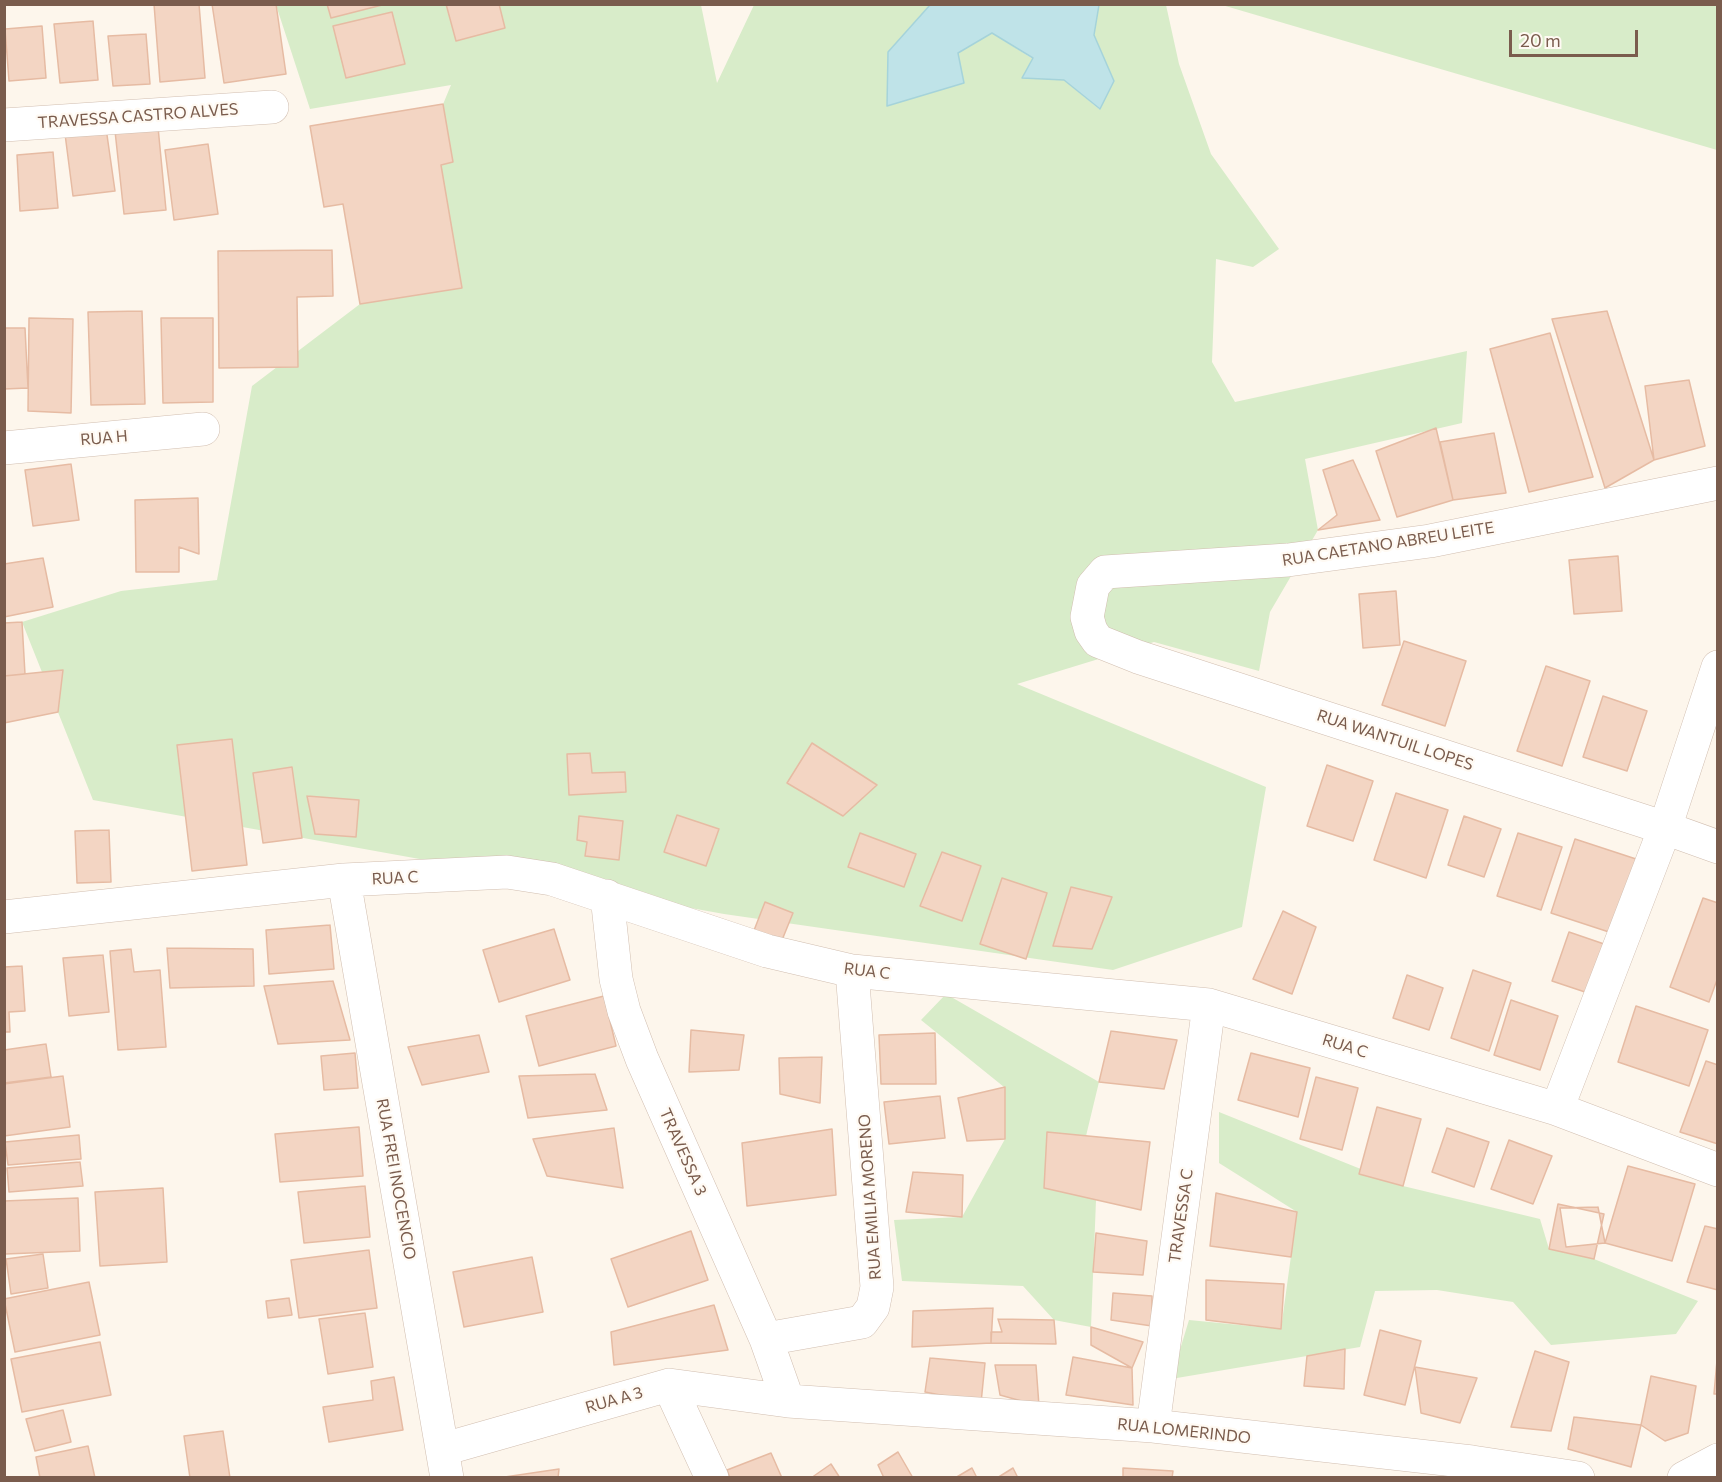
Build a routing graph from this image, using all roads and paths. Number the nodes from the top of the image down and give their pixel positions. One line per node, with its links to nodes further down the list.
1 (272, 107): 2 (street, TRAVESSA CASTRO ALVES)
2 (4, 125)
3 (203, 429): 4 (street, RUA H)
4 (4, 448)
5 (1718, 483): 6 (street, RUA CAETANO ABREU LEITE)
6 (1087, 617): 8 (street, RUA WANTUIL LOPES)
7 (1718, 667): 8 (street)
8 (1665, 828): 9 (street, RUA WANTUIL LOPES); 15 (street)
9 (1718, 847)
10 (344, 880): 11 (street, RUA C); 12 (street, RUA C); 22 (street, RUA FREI INOCENCIO)
11 (607, 896): 13 (street, RUA C); 17 (street, TRAVESSA 3)
12 (4, 917)
13 (852, 971): 14 (street, RUA C); 17 (street, RUA EMILIA MORENO)
14 (1209, 1005): 15 (street, RUA C); 20 (street, TRAVESSA C)
15 (1557, 1109): 16 (street, RUA C)
16 (1718, 1170)
17 (766, 1339): 19 (street, TRAVESSA 3)
18 (669, 1385): 19 (street, RUA A 3); 22 (street, RUA A 3); 23 (street)
19 (788, 1401): 20 (street, RUA LOMERINDO)
20 (1153, 1426): 24 (street, RUA LOMERINDO)
21 (1718, 1460): 25 (street)
22 (446, 1463)
23 (712, 1478)
24 (1578, 1478)
25 (1684, 1478)

